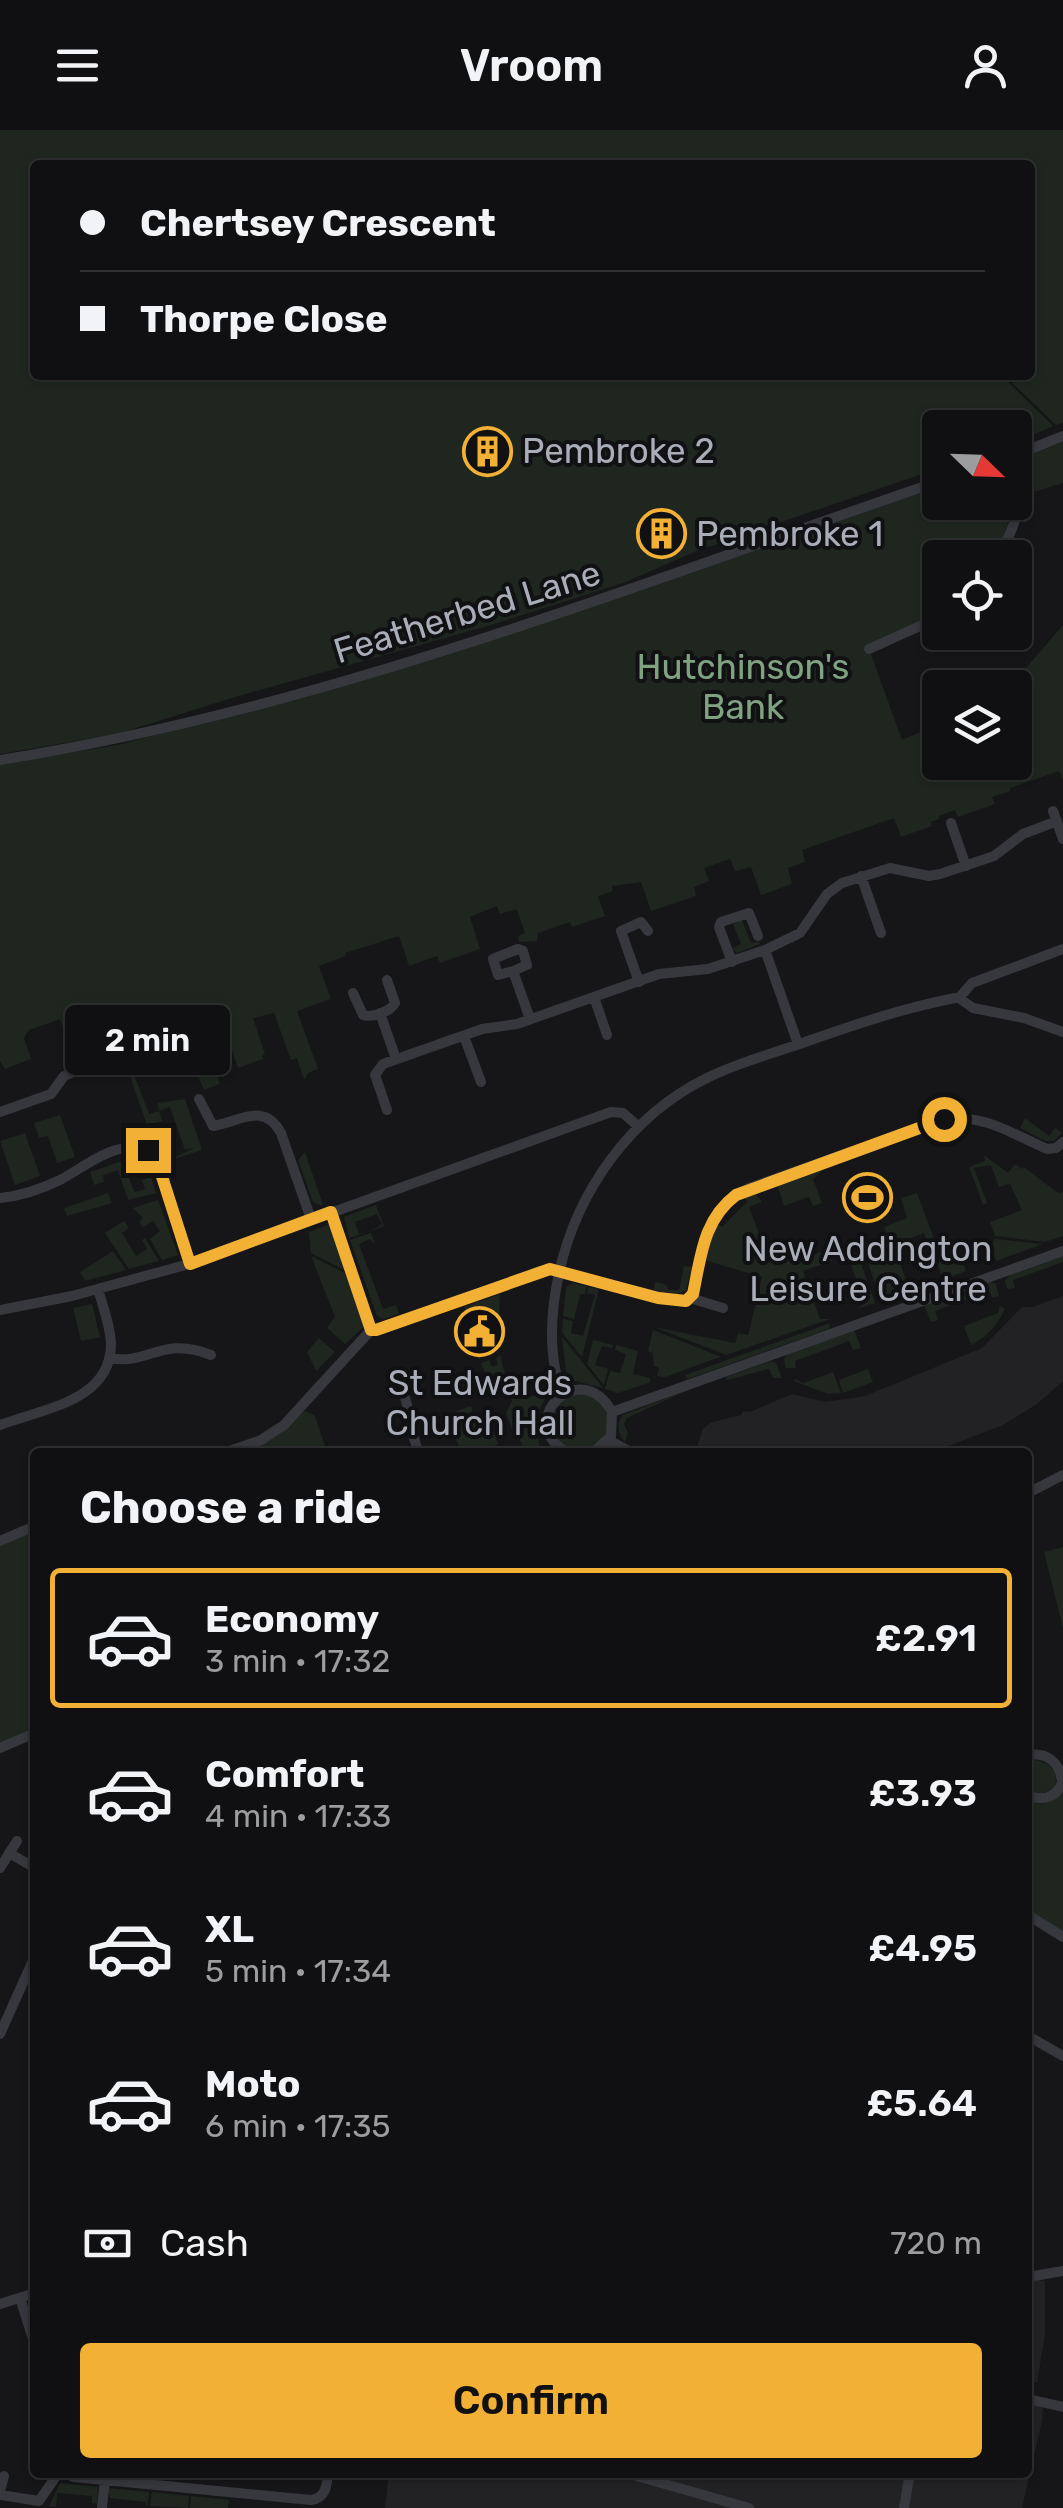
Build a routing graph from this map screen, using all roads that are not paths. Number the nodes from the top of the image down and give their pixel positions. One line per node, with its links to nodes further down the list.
1 (1063, 436): 2 (street)
2 (1032, 448)
3 (922, 487): 6 (street, Featherbed Lane)
4 (922, 627): 5 (street)
5 (869, 649)
6 (0, 760)
7 (951, 823): 9 (street)
8 (1063, 839): 9 (street)
9 (966, 866): 10 (street)
10 (861, 876): 12 (street); 15 (street)
11 (648, 931): 19 (street)
12 (881, 933)
13 (758, 936): 16 (street)
14 (1063, 949): 22 (street)
15 (764, 950): 16 (street); 28 (street)
16 (732, 962): 19 (street)
17 (513, 971): 24 (street)
18 (388, 980): 23 (street)
19 (638, 982): 21 (street)
20 (353, 993): 23 (street)
21 (594, 997): 24 (street); 26 (street)
22 (959, 998): 25 (street); 28 (street)
23 (380, 1013): 29 (street)
24 (530, 1020): 27 (street)
25 (1063, 1032)
26 (607, 1034)
27 (464, 1036): 29 (street); 31 (street)
28 (798, 1044): 35 (street)
29 (396, 1059): 33 (street)
30 (76, 1071): 34 (street)
31 (480, 1082)
32 (199, 1099): 39 (street)
33 (388, 1110)
34 (0, 1112)
35 (640, 1127): 38 (street); 42 (street)
36 (1063, 1142): 44 (street)
37 (0, 1198): 41 (street)
38 (331, 1212): 39 (street); 47 (street)
39 (311, 1219): 41 (street)
40 (1063, 1251): 52 (street)
41 (190, 1264): 43 (street)
42 (560, 1272): 44 (street); 47 (street); 50 (street)
43 (98, 1290): 46 (street); 49 (street)
44 (690, 1298): 45 (street)
45 (723, 1308)
46 (0, 1310)
47 (371, 1330): 55 (street)
48 (211, 1355): 49 (street)
49 (109, 1358): 53 (street)
50 (563, 1394): 52 (street); 57 (street)
51 (404, 1396): 56 (street)
52 (612, 1412): 54 (street)
53 (0, 1425)
54 (608, 1440): 58 (street); 59 (street)
55 (238, 1448)
56 (416, 1448)
57 (560, 1448)
58 (599, 1448)
59 (623, 1448)
60 (1063, 1475): 61 (street)
61 (1032, 1491)
62 (30, 1528): 63 (street)
63 (0, 1541)
64 (30, 1734): 65 (street)
65 (0, 1748)
66 (1032, 1754): 67 (street)
67 (1058, 1758): 68 (street)
68 (1062, 1782): 69 (street)
69 (1032, 1797)
70 (16, 1841): 71 (street)
71 (10, 1853): 72 (street); 73 (street)
72 (30, 1865)
73 (0, 1868)
74 (1032, 1918): 75 (street)
75 (1063, 1938)
76 (30, 1967): 78 (street)
77 (0, 2000): 78 (street)
78 (12, 2005): 79 (street)
79 (0, 2034)
80 (1032, 2038): 81 (street)
81 (1063, 2056)
82 (1063, 2271): 83 (street)
83 (1032, 2275)
84 (30, 2295): 85 (street)
85 (20, 2298): 86 (street); 87 (street)
86 (0, 2304)
87 (30, 2330)
88 (1032, 2400): 89 (street)
89 (1063, 2407)
90 (4, 2476): 97 (street)
91 (57, 2478): 97 (street)
92 (93, 2478): 96 (street)
93 (326, 2478): 98 (street)
94 (644, 2478): 102 (street)
95 (909, 2478): 103 (street)
96 (104, 2480): 99 (street); 100 (street)
97 (0, 2493)
98 (320, 2497): 99 (street); 101 (street)
99 (275, 2503)
100 (102, 2508)
101 (327, 2508)
102 (749, 2508)
103 (904, 2508)

